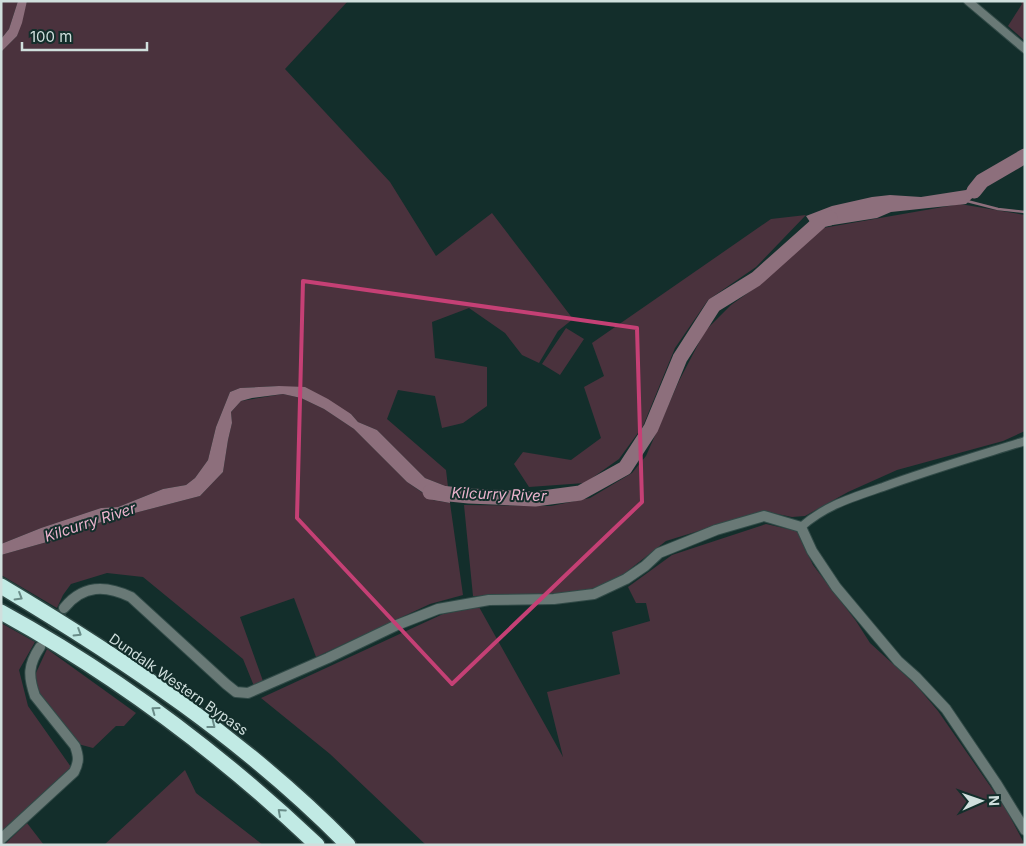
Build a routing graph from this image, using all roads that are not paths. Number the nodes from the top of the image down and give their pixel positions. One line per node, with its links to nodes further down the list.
1 (968, 1): 2 (street)
2 (1025, 49)
3 (1025, 441): 4 (street)
4 (801, 527): 6 (street); 9 (street)
5 (1, 586): 12 (highway, Dundalk Western Bypass, one-way to 12)
6 (64, 608)
7 (1, 612): 11 (highway, one-way to 7)
8 (40, 647): 10 (street)
9 (1025, 830)
10 (1, 840)
11 (317, 845)
12 (348, 845)

